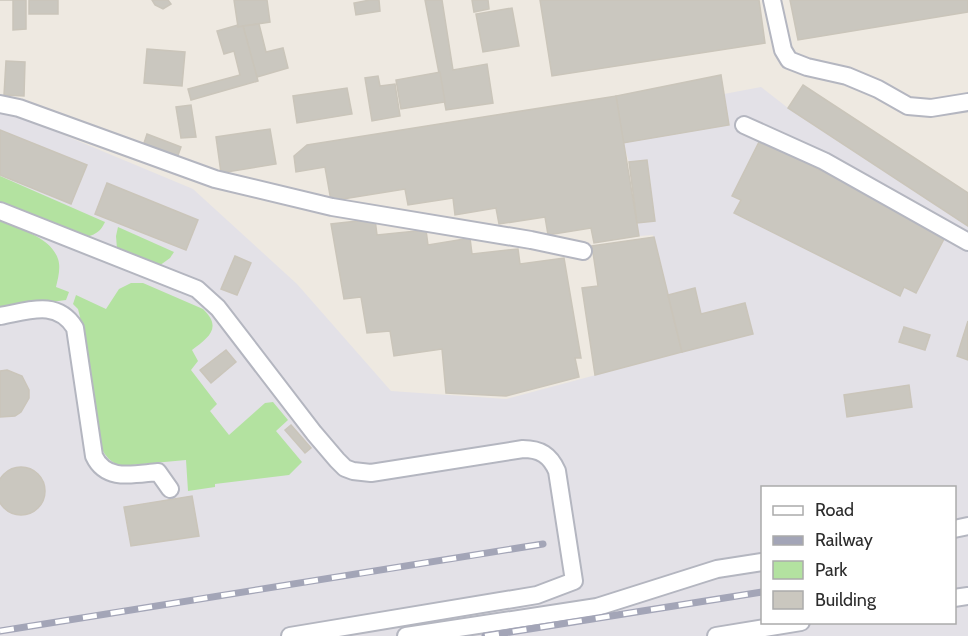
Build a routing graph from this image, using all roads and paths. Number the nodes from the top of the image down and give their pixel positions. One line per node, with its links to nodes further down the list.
1 (772, 0): 2 (lane)
2 (968, 102)
3 (0, 104): 7 (lane)
4 (744, 125): 6 (lane)
5 (0, 211): 12 (lane)
6 (968, 242)
7 (583, 251)
8 (0, 316): 9 (lane)
9 (170, 489)
10 (761, 562): 13 (lane)
11 (789, 624): 14 (lane)
12 (290, 636)
13 (406, 636)
14 (716, 636)

